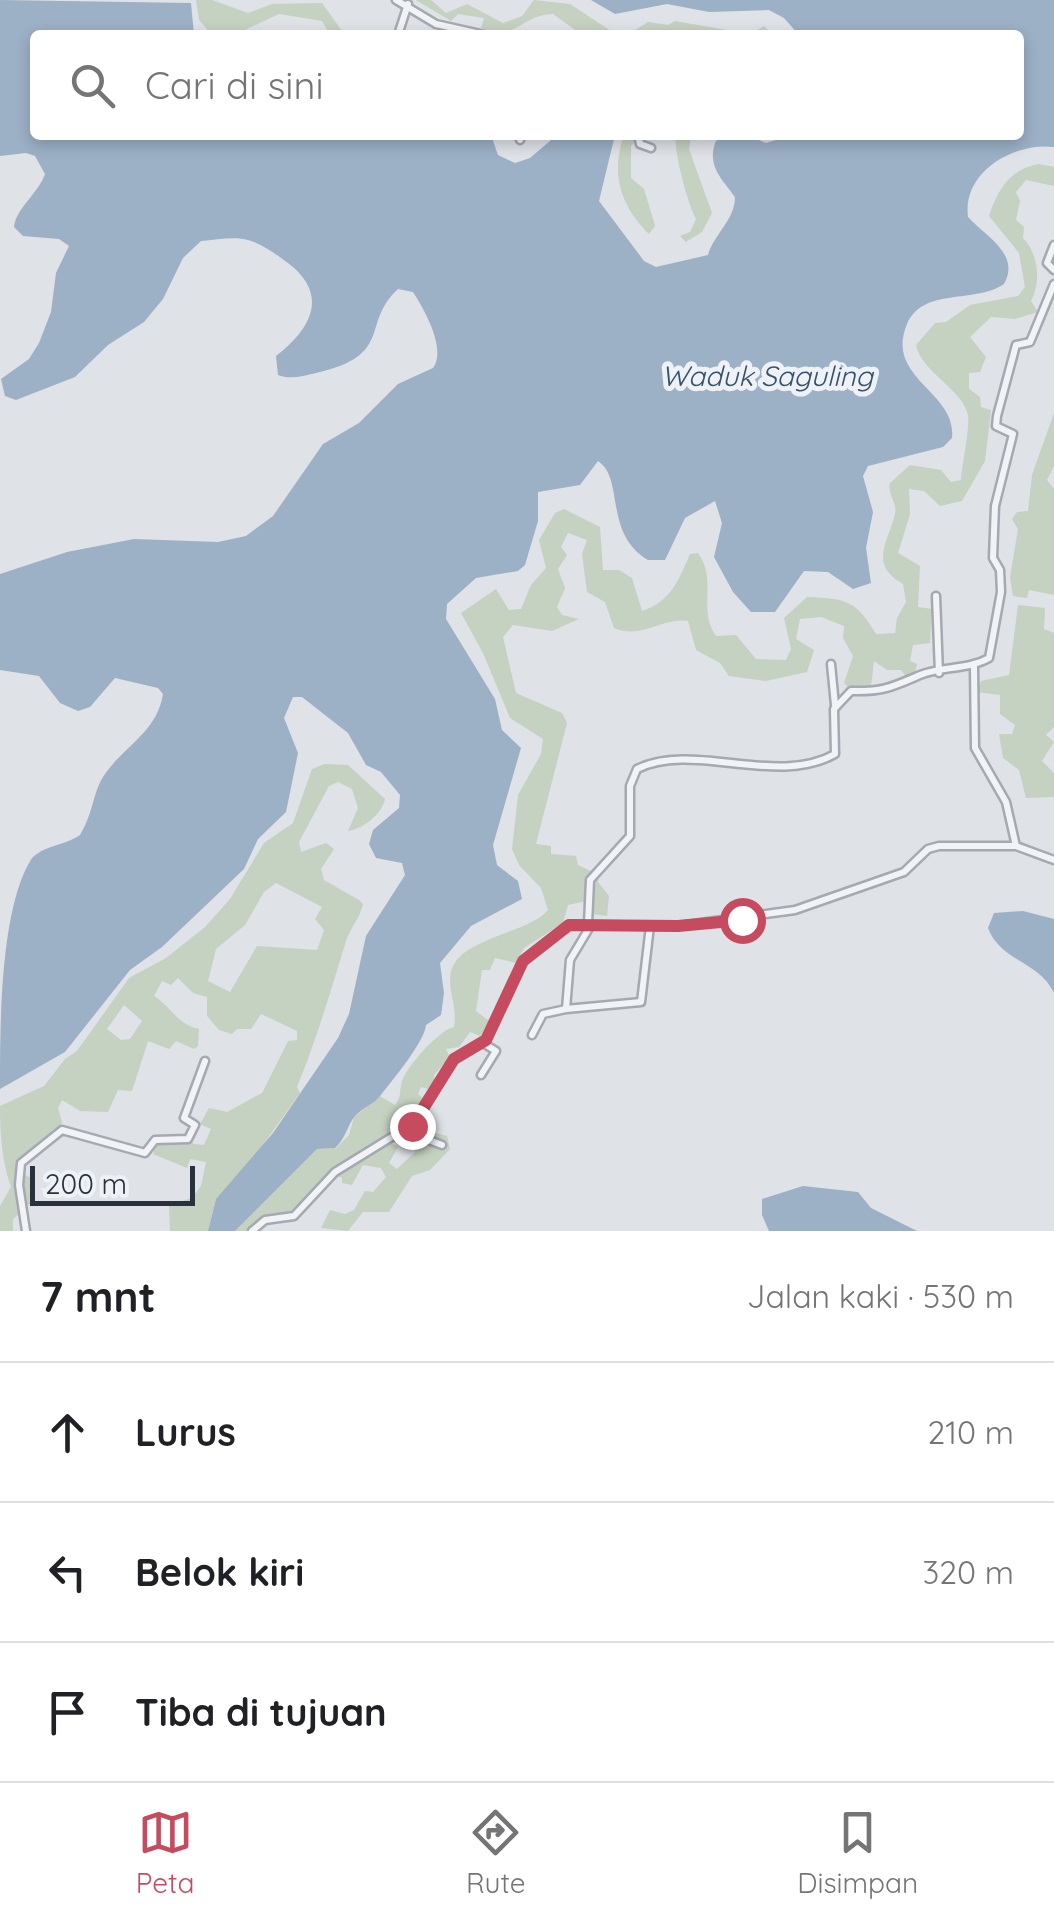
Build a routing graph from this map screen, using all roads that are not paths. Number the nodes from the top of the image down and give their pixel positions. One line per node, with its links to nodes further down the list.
1 (396, 0): 2 (street)
2 (408, 4): 3 (street); 4 (street)
3 (400, 30)
4 (463, 30)
5 (639, 140): 6 (street)
6 (651, 148)
7 (1054, 245): 8 (street)
8 (1054, 270)
9 (1054, 284): 12 (street)
10 (936, 596): 13 (street)
11 (831, 664): 14 (street)
12 (974, 666): 13 (street); 15 (street)
13 (939, 673): 14 (street)
14 (835, 706): 17 (street)
15 (1016, 846): 16 (street); 18 (street)
16 (1054, 860)
17 (590, 924): 18 (street); 19 (street); 21 (street)
18 (650, 926): 19 (street)
19 (566, 1009): 20 (street)
20 (532, 1035)
21 (483, 1043): 23 (street); 24 (street)
22 (205, 1061): 26 (street)
23 (481, 1076)
24 (405, 1130): 25 (street); 27 (street)
25 (442, 1145)
26 (26, 1231)
27 (252, 1231)

